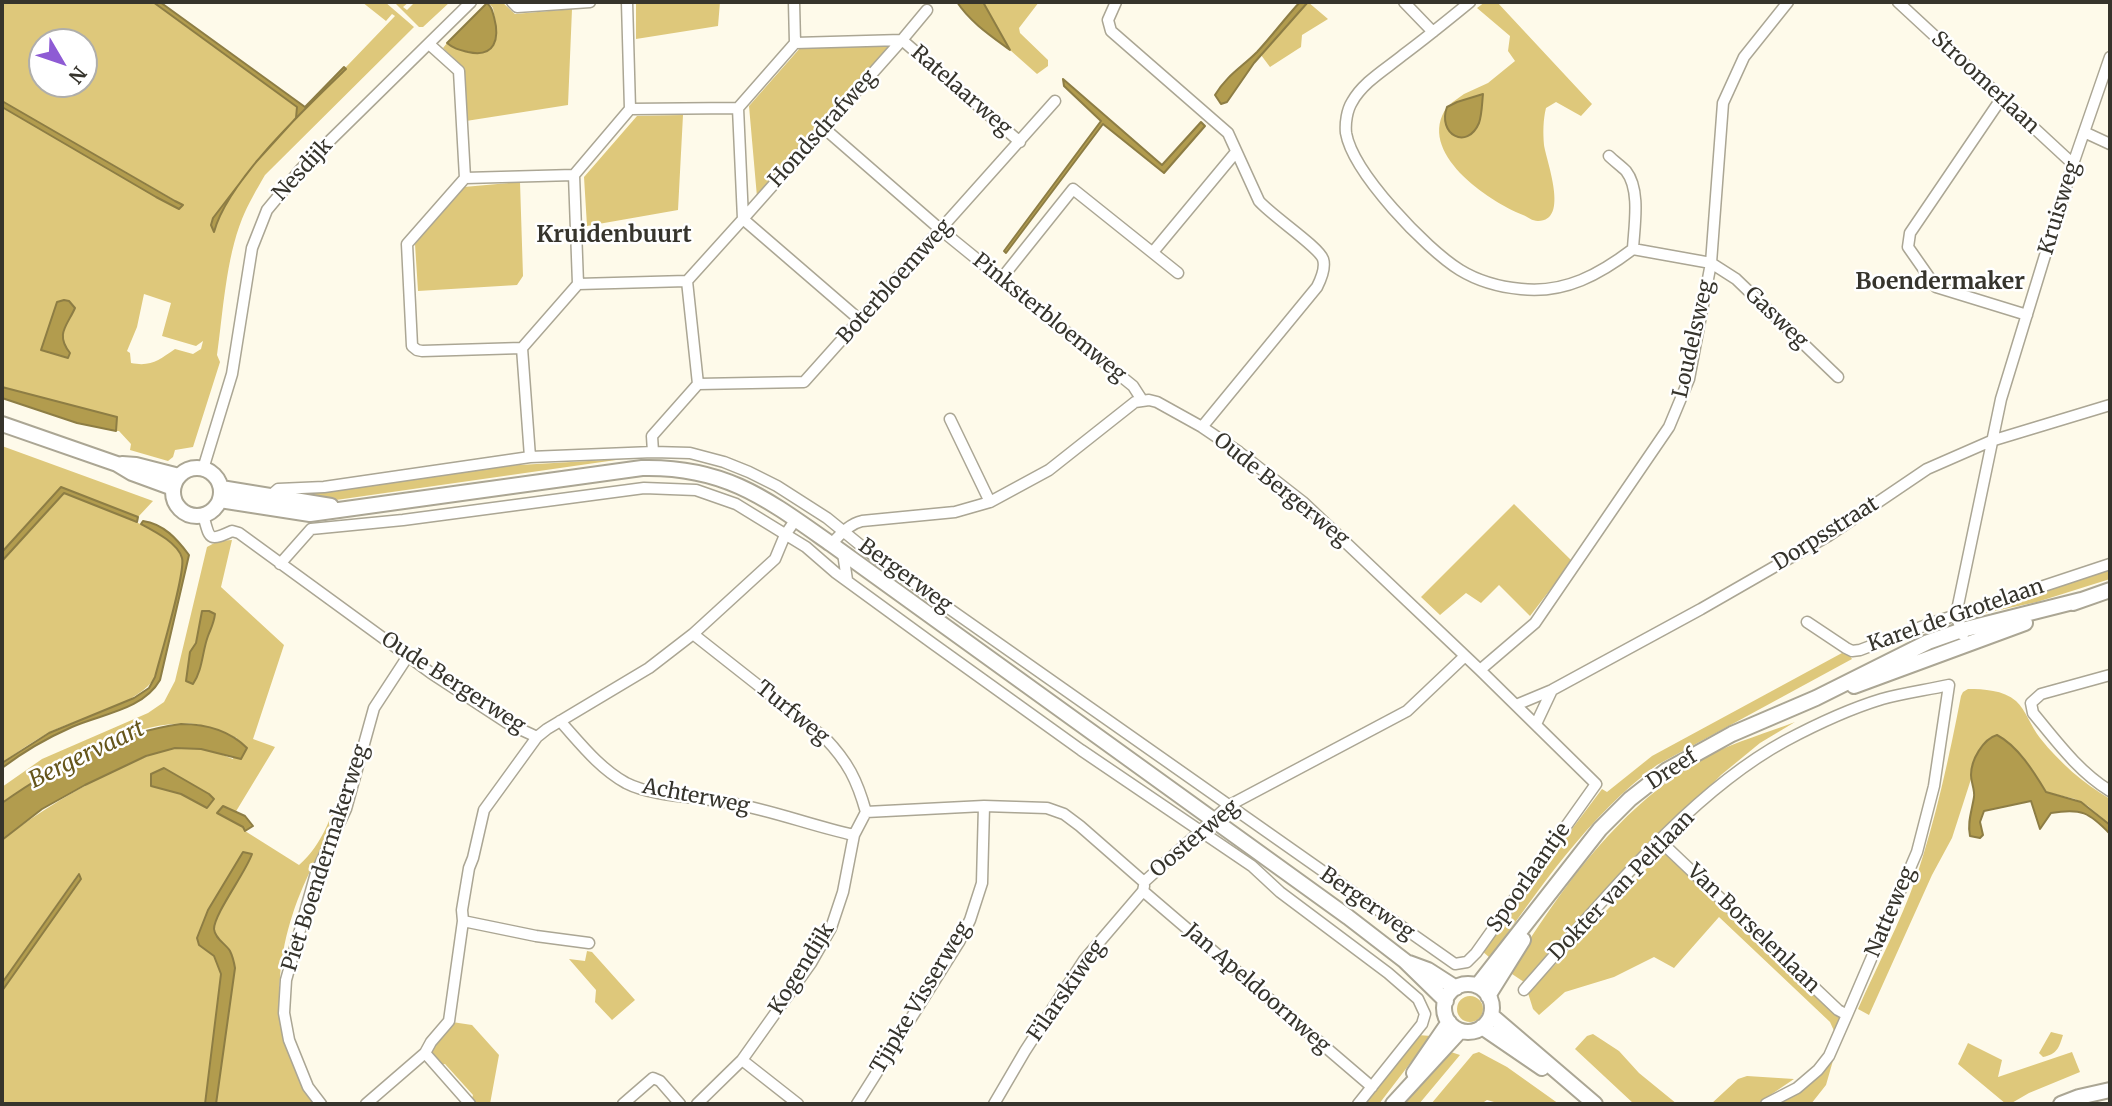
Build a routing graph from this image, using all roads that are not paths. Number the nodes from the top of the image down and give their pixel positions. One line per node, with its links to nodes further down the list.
1 (471, 2): 15 (street, Nesdijk)
2 (512, 2): 3 (street)
3 (590, 2)
4 (627, 2): 20 (street)
5 (794, 2): 14 (street)
6 (1116, 2): 25 (street)
7 (1404, 2): 12 (street)
8 (1470, 2): 12 (street)
9 (1788, 2): 34 (street, Loudelsweg)
10 (1898, 2): 17 (street, Stroomerlaan)
11 (927, 10): 13 (street, Hondsdrafweg)
12 (1433, 32): 32 (street)
13 (902, 40): 14 (street); 21 (street, Hondsdrafweg); 23 (street, Ratelaarweg)
14 (795, 43): 19 (street)
15 (429, 44): 29 (street); 52 (street, Nesdijk)
16 (2110, 57): 22 (street, Kruisweg)
17 (2001, 99): 27 (street, Stroomerlaan); 39 (street)
18 (1055, 101): 23 (street, Boterbloemweg)
19 (738, 108): 20 (street); 30 (street)
20 (630, 109): 28 (street)
21 (825, 129): 30 (street, Hondsdrafweg); 31 (street, Pinksterbloemweg)
22 (2084, 132): 24 (street); 27 (street, Kruisweg)
23 (1020, 142): 31 (street, Boterbloemweg)
24 (2110, 144)
25 (1236, 152): 33 (street); 48 (street)
26 (1609, 156): 32 (street)
27 (2073, 164): 39 (street, Kruisweg)
28 (574, 175): 29 (street); 38 (street)
29 (464, 178): 41 (street)
30 (743, 219): 37 (street, Hondsdrafweg); 40 (street)
31 (941, 230): 36 (street, Pinksterbloemweg); 40 (street, Boterbloemweg)
32 (1633, 249): 34 (street)
33 (1153, 252): 35 (street); 36 (street)
34 (1712, 263): 42 (street, Gasweg); 75 (street, Loudelsweg)
35 (1178, 273)
36 (1001, 279): 44 (street, Pinksterbloemweg)
37 (687, 281): 38 (street); 43 (street)
38 (578, 284): 41 (street)
39 (2027, 315): 49 (street, Kruisweg)
40 (860, 320): 43 (street, Boterbloemweg)
41 (522, 348): 51 (street)
42 (1838, 377)
43 (698, 384): 50 (street)
44 (1142, 400): 48 (street, Oude Bergerweg); 56 (street)
45 (2110, 405): 49 (street, Dorpsstraat)
46 (950, 419): 56 (street)
47 (2, 424): 53 (main road)
48 (1202, 427): 74 (street, Oude Bergerweg)
49 (1991, 441): 68 (street); 78 (street, Dorpsstraat)
50 (653, 452): 51 (street, Bergerweg); 60 (street, Bergerweg)
51 (530, 457): 55 (street, Bergerweg)
52 (203, 469): 53 (main road); 54 (main road)
53 (176, 482): 58 (main road)
54 (220, 494): 55 (main road, Bergerweg); 57 (main road, Bergerweg); 58 (main road)
55 (269, 497): 57 (main road, Bergerweg)
56 (990, 502): 60 (street)
57 (346, 508): 59 (main road, Bergerweg)
58 (203, 515): 63 (street, Oude Bergerweg)
59 (796, 519): 61 (street, Oude Bergerweg); 62 (main road, Bergerweg)
60 (844, 531): 62 (street); 85 (street, Bergerweg)
61 (785, 535): 63 (street, Bergerweg); 65 (street, Bergerweg); 71 (street, Oude Bergerweg)
62 (837, 548): 65 (street, Bergerweg); 67 (main road, Bergerweg)
63 (279, 564): 73 (street, Oude Bergerweg)
64 (2110, 564): 68 (street, Karel de Grotelaan)
65 (847, 580): 69 (street, Bergerweg)
66 (2110, 590): 72 (main road, Dreef)
67 (920, 608): 69 (street, Bergerweg); 87 (main road, Bergerweg)
68 (1956, 615): 70 (street, Karel de Grotelaan); 72 (street)
69 (896, 617): 88 (street, Bergerweg)
70 (1807, 622)
71 (693, 634): 80 (street, Oude Bergerweg); 86 (street, Turfweg)
72 (1964, 637): 98 (main road, Dreef)
73 (408, 656): 82 (street, Oude Bergerweg); 109 (street, Piet Boendermakerweg)
74 (1465, 656): 75 (street, Oude Bergerweg); 85 (street, Oosterweg)
75 (1480, 670): 79 (street)
76 (2110, 675): 83 (street)
77 (1950, 685): 90 (street, Dokter van Peltlaan); 101 (street, Natteweg)
78 (1552, 690): 79 (street, Dorpsstraat); 81 (street)
79 (1516, 705): 81 (street)
80 (559, 721): 82 (street, Oude Bergerweg); 89 (street, Achterweg)
81 (1536, 724): 95 (street, Spoorlaantje)
82 (537, 737): 92 (street)
83 (2110, 791)
84 (984, 806): 86 (street, Oosterweg); 91 (street, Oosterweg); 116 (street, Tjipke Visserweg)
85 (1228, 806): 87 (street, Oosterweg); 95 (street, Bergerweg)
86 (866, 812): 89 (street, Kogendijk)
87 (1213, 818): 88 (street, Oosterweg); 94 (main road, Bergerweg)
88 (1201, 830): 91 (street, Oosterweg); 107 (street, Bergerweg)
89 (854, 835): 105 (street, Kogendijk)
90 (1660, 840): 97 (street, Dokter van Peltlaan); 101 (street, Van Borselenlaan)
91 (1144, 886): 107 (street, Jan Apeldoornweg); 117 (street, Filarskiweg)
92 (463, 921): 93 (street); 104 (street)
93 (589, 943)
94 (1405, 961): 96 (main road, Bergerweg); 99 (main road, Bergerweg)
95 (1458, 964)
96 (1456, 988): 98 (main road); 99 (main road)
97 (1524, 990)
98 (1483, 991): 100 (main road)
99 (1446, 1001): 102 (main road)
100 (1491, 1015): 103 (main road); 106 (main road)
101 (1847, 1015): 121 (street, Natteweg)
102 (1455, 1026): 103 (main road); 119 (main road)
103 (1482, 1027): 106 (main road)
104 (425, 1053): 110 (street); 111 (street)
105 (742, 1060): 114 (street, Kogendijk); 115 (street)
106 (1561, 1077): 120 (main road)
107 (1372, 1087): 118 (street)
108 (2110, 1090): 122 (main road)
109 (321, 1104)
110 (366, 1104)
111 (470, 1104)
112 (623, 1104): 113 (street)
113 (680, 1104)
114 (697, 1104)
115 (798, 1104)
116 (857, 1104)
117 (994, 1104)
118 (1359, 1104)
119 (1393, 1104)
120 (1595, 1104)
121 (1766, 1104)
122 (2062, 1104)

